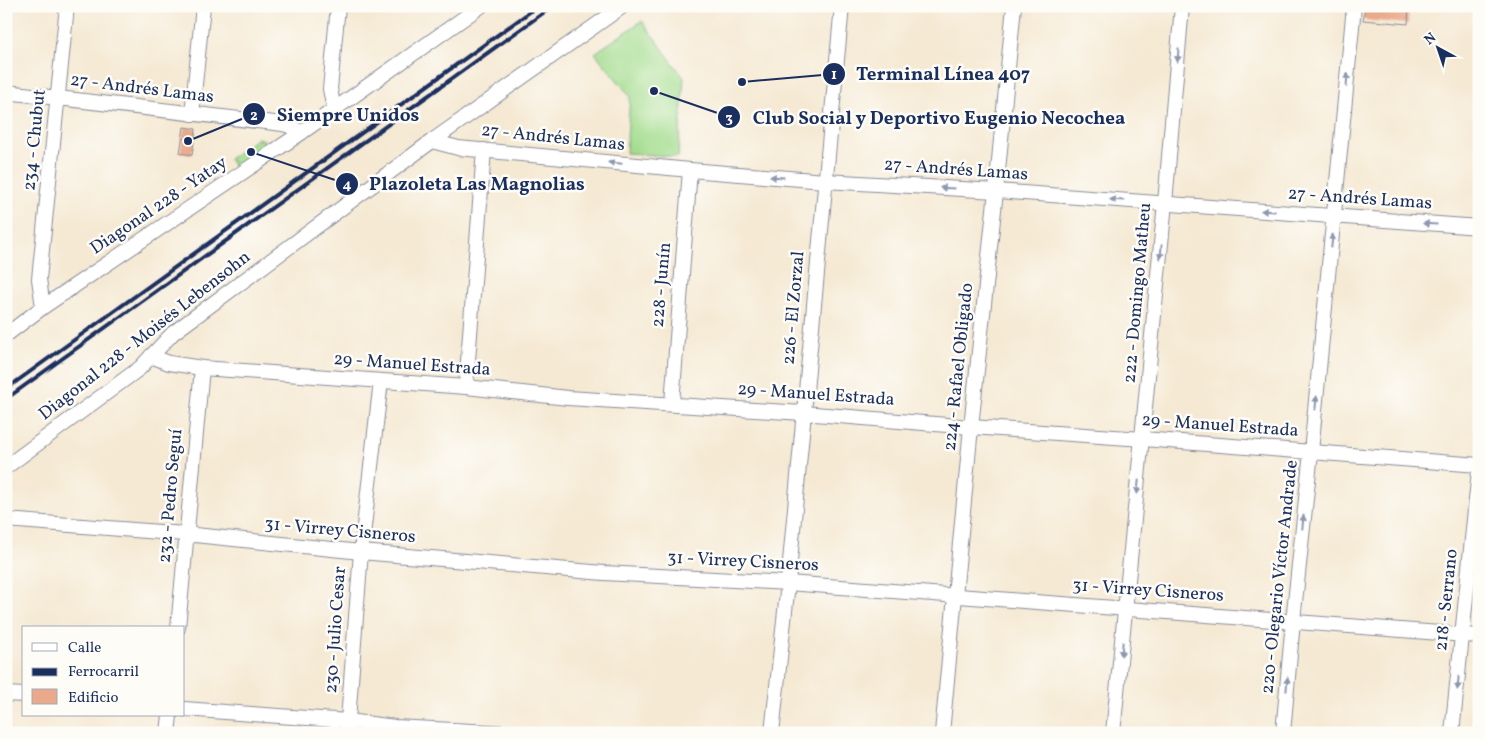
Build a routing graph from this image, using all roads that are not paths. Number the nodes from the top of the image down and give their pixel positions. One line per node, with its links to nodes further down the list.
1 (67, 6): 11 (street, 234 - Chubut)
2 (203, 6): 13 (street)
3 (338, 6): 12 (street)
4 (481, 6): 12 (street, Diagonal 228 - Yatay)
5 (623, 6): 15 (street, Diagonal 228 - Moisés Lebensohn)
6 (842, 6): 18 (street, 226 - El Zorzal)
7 (1014, 6): 19 (street, 224 - Rafael Obligado)
8 (1182, 6): 20 (street, 222 - Domingo Matheu, one-way to 20)
9 (1354, 6): 21 (street, 220 - Olegario Víctor Andrade, one-way to 9)
10 (6, 92): 11 (street, 27 - Andrés Lamas)
11 (58, 98): 13 (street, 27 - Andrés Lamas); 23 (street, 234 - Chubut)
12 (334, 109): 14 (street, Diagonal 228 - Yatay)
13 (192, 114): 14 (street, 27 - Andrés Lamas)
14 (301, 133): 23 (street, Diagonal 228 - Yatay)
15 (432, 141): 16 (street, 27 - Andrés Lamas); 25 (street, Diagonal 228 - Moisés Lebensohn)
16 (484, 150): 17 (street, 27 - Andrés Lamas, one-way to 16); 28 (street)
17 (690, 170): 18 (street, 27 - Andrés Lamas, one-way to 17); 29 (street, 228 - Junín)
18 (825, 181): 19 (street, 27 - Andrés Lamas, one-way to 18); 30 (street, 226 - El Zorzal)
19 (996, 191): 20 (street, 27 - Andrés Lamas, one-way to 19); 31 (street, 224 - Rafael Obligado)
20 (1165, 203): 21 (street, 27 - Andrés Lamas, one-way to 20); 32 (street, 222 - Domingo Matheu, one-way to 32)
21 (1334, 216): 22 (street, 27 - Andrés Lamas, one-way to 21); 33 (street, 220 - Olegario Víctor Andrade, one-way to 21)
22 (1479, 228)
23 (43, 307): 24 (street, Diagonal 228 - Yatay)
24 (6, 335)
25 (151, 356): 26 (street, 29 - Manuel Estrada); 35 (street, Diagonal 228 - Moisés Lebensohn)
26 (202, 368): 27 (street, 29 - Manuel Estrada); 38 (street, 232 - Pedro Seguí)
27 (381, 381): 28 (street, 29 - Manuel Estrada); 39 (street, 230 - Julio Cesar)
28 (466, 387): 29 (street, 29 - Manuel Estrada)
29 (672, 404): 30 (street, 29 - Manuel Estrada)
30 (803, 413): 31 (street, 29 - Manuel Estrada); 40 (street, 226 - El Zorzal)
31 (971, 427): 32 (street, 29 - Manuel Estrada); 41 (street, 224 - Rafael Obligado)
32 (1143, 438): 33 (street, 29 - Manuel Estrada); 42 (street, 222 - Domingo Matheu, one-way to 42)
33 (1311, 452): 34 (street, 29 - Manuel Estrada); 43 (street, 220 - Olegario Víctor Andrade, one-way to 33)
34 (1479, 465)
35 (6, 467)
36 (1479, 471): 45 (street, 218 - Serrano)
37 (6, 520): 38 (street, 31 - Virrey Cisneros)
38 (185, 534): 39 (street, 31 - Virrey Cisneros); 44 (street, 232 - Pedro Seguí)
39 (361, 552): 40 (street, 31 - Virrey Cisneros); 51 (street, 230 - Julio Cesar)
40 (788, 583): 41 (street, 31 - Virrey Cisneros); 54 (street, 226 - El Zorzal)
41 (956, 596): 42 (street, 31 - Virrey Cisneros); 55 (street, 224 - Rafael Obligado)
42 (1126, 608): 43 (street, 31 - Virrey Cisneros); 56 (street, 222 - Domingo Matheu, one-way to 56)
43 (1293, 621): 45 (street, 31 - Virrey Cisneros); 57 (street, 220 - Olegario Víctor Andrade, one-way to 43)
44 (178, 626)
45 (1463, 635): 46 (street, 31 - Virrey Cisneros); 58 (street, 218 - Serrano, one-way to 58)
46 (1479, 636)
47 (6, 694): 48 (street)
48 (22, 695)
49 (185, 709): 51 (street)
50 (170, 716): 52 (street)
51 (347, 727): 53 (street)
52 (168, 733)
53 (510, 733)
54 (772, 733)
55 (942, 733)
56 (1113, 733)
57 (1283, 733)
58 (1452, 733)

